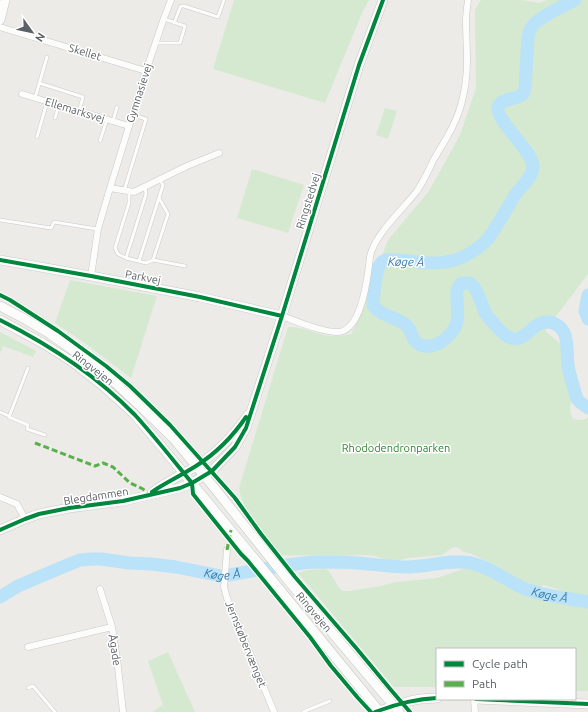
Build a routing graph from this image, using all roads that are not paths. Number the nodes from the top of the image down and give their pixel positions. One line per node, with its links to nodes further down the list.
1 (5, 0): 7 (main road)
2 (171, 0): 6 (street, Gymnasievej)
3 (224, 0): 8 (lane)
4 (383, 0): 41 (main road, Ringstedvej)
5 (468, 0): 41 (street)
6 (164, 19): 8 (lane); 10 (street, Gymnasievej)
7 (0, 20)
8 (174, 23): 10 (lane)
9 (0, 27): 12 (street, Skellet)
10 (155, 43): 12 (street, Gymnasievej)
11 (47, 57): 13 (lane)
12 (146, 70): 20 (street, Gymnasievej)
13 (39, 83): 15 (lane); 19 (lane)
14 (22, 94): 15 (street, Ellemarksvej)
15 (35, 98): 16 (street, Ellemarksvej)
16 (47, 102): 17 (street, Ellemarksvej); 24 (lane)
17 (59, 105): 19 (street, Ellemarksvej); 21 (lane)
18 (117, 107): 22 (lane)
19 (79, 111): 22 (street, Ellemarksvej)
20 (132, 115): 23 (street, Gymnasievej); 30 (lane)
21 (55, 118)
22 (110, 120): 23 (street, Ellemarksvej); 25 (lane)
23 (128, 126): 29 (street, Gymnasievej)
24 (37, 136)
25 (100, 141)
26 (219, 153): 27 (street)
27 (160, 180): 28 (street); 31 (lane)
28 (145, 187): 30 (street); 34 (lane)
29 (110, 188): 30 (street); 33 (street, Gymnasievej)
30 (126, 191): 34 (lane)
31 (159, 198): 36 (lane); 37 (lane)
32 (0, 220): 33 (lane)
33 (98, 229): 39 (street, Gymnasievej)
34 (126, 258): 37 (lane)
35 (0, 260): 39 (main road, Parkvej)
36 (153, 260): 37 (lane); 38 (lane)
37 (139, 261)
38 (185, 266)
39 (90, 276): 41 (main road, Parkvej)
40 (0, 306): 48 (main road, Ringvejen)
41 (282, 316): 44 (main road, Ringstedvej)
42 (0, 320): 49 (main road, Ringvejen)
43 (28, 368): 46 (lane)
44 (252, 409): 48 (main road, Ringstedvej); 50 (main road, Ringstedvej)
45 (0, 412): 46 (lane)
46 (9, 416): 47 (lane)
47 (45, 435)
48 (196, 466): 49 (main road, Ringstedvej); 50 (main road, Ringvejen)
49 (184, 473): 51 (main road, Ringvejen); 52 (main road, Blegdammen)
50 (205, 476): 51 (main road, Ringstedvej); 66 (main road, Ringvejen)
51 (192, 483): 52 (main road, Blegdammen); 71 (main road, Ringvejen)
52 (149, 495): 54 (main road, Blegdammen)
53 (0, 497): 54 (street)
54 (26, 519): 55 (main road, Blegdammen)
55 (0, 530)
56 (226, 550): 69 (street, Jernstøbervænget)
57 (100, 589): 58 (street, Ågade)
58 (112, 627): 59 (street); 68 (street, Ågade)
59 (28, 647)
60 (28, 688): 67 (lane)
61 (436, 698): 66 (main road)
62 (475, 700): 72 (street)
63 (498, 700): 65 (main road)
64 (330, 701): 70 (lane)
65 (588, 704)
66 (396, 709): 71 (main road)
67 (55, 712)
68 (123, 712)
69 (274, 712)
70 (303, 712)
71 (378, 712)
72 (475, 712)

